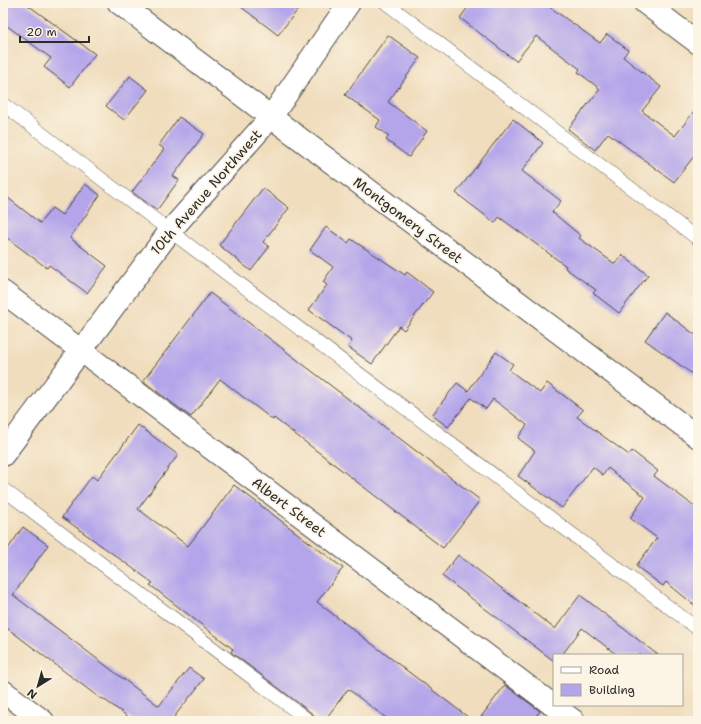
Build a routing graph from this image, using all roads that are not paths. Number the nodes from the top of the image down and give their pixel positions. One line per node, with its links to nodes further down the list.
1 (119, 3): 7 (street, Montgomery Street)
2 (349, 3): 7 (street, 10th Avenue Northwest)
3 (386, 3): 9 (lane)
4 (645, 3): 5 (street)
5 (698, 43)
6 (3, 104): 8 (lane)
7 (271, 117): 8 (street, 10th Avenue Northwest); 12 (street, Montgomery Street)
8 (170, 231): 11 (street, 10th Avenue Northwest); 15 (lane)
9 (698, 239)
10 (3, 292): 11 (street, Albert Street)
11 (81, 351): 13 (street, 10th Avenue Northwest); 17 (street, Albert Street)
12 (698, 437)
13 (3, 455)
14 (3, 489): 20 (lane)
15 (698, 629)
16 (3, 691): 19 (street)
17 (553, 705)
18 (554, 706): 21 (street, Albert Street)
19 (43, 721)
20 (309, 721)
21 (574, 721)

